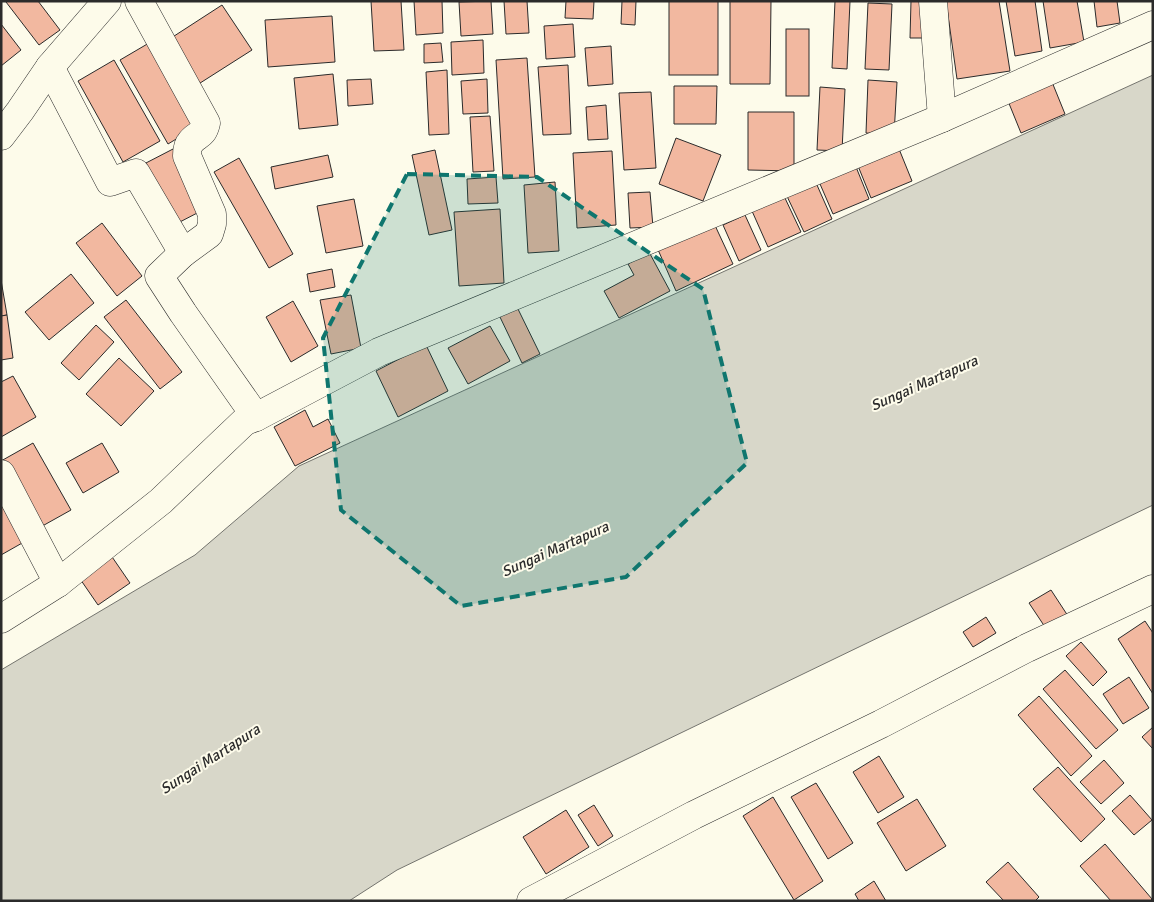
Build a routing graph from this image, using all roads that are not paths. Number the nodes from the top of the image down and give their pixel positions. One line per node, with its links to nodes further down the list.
1 (107, 1): 5 (street)
2 (139, 1): 8 (street)
3 (933, 1): 6 (street)
4 (1153, 25): 6 (street)
5 (50, 67): 7 (street); 8 (street)
6 (942, 118): 9 (street)
7 (1, 136)
8 (183, 253): 9 (street)
9 (250, 419): 11 (street)
10 (1, 474): 11 (street)
11 (58, 583): 13 (street)
12 (1153, 589): 14 (street)
13 (1, 619)
14 (531, 901)

